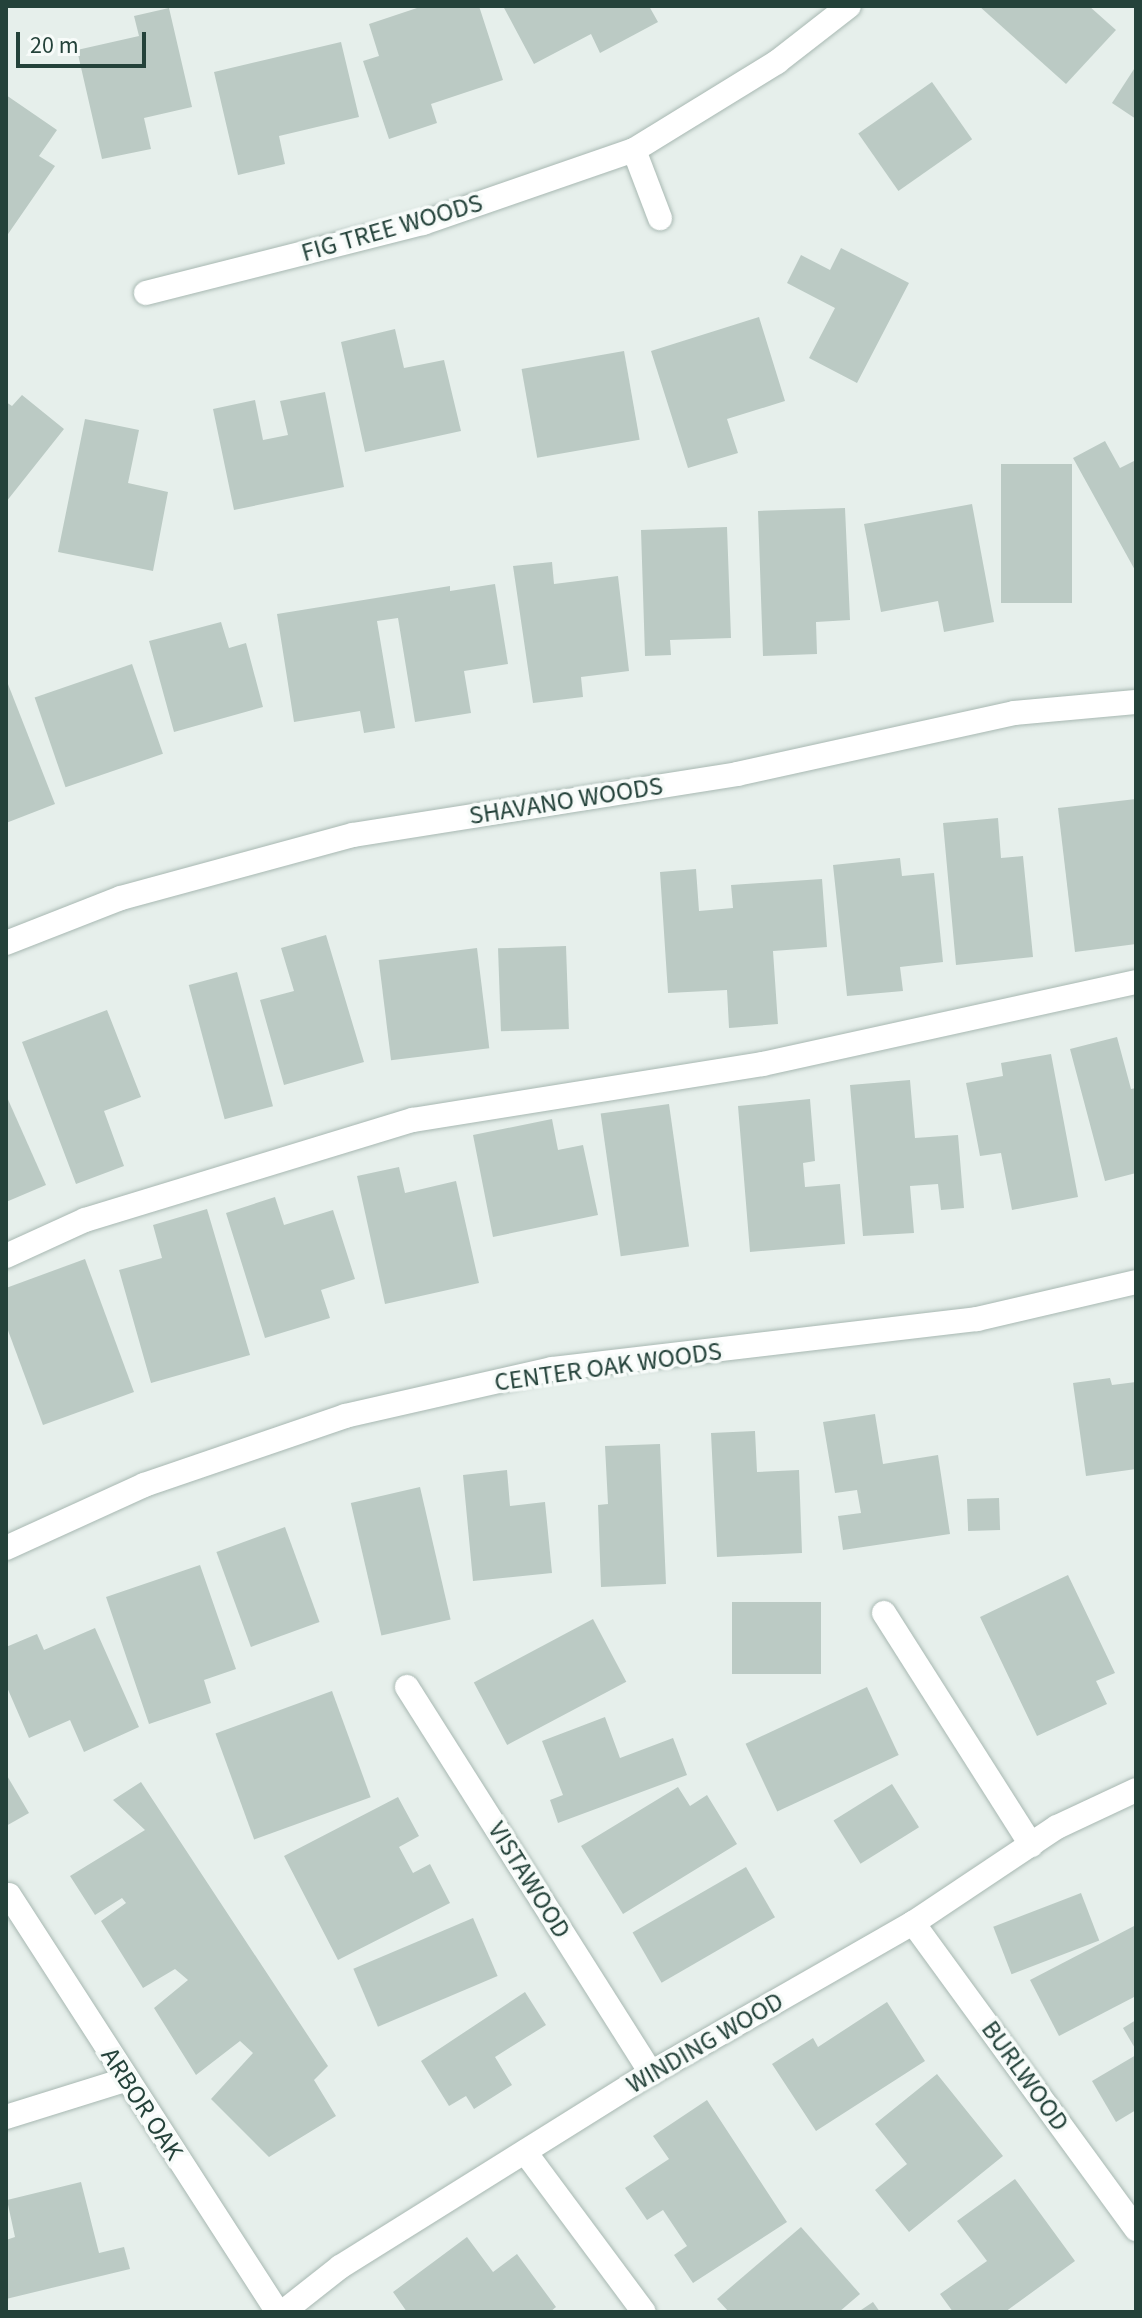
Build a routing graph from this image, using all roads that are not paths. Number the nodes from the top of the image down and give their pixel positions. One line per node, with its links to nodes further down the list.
1 (849, 6): 2 (street, FIG TREE WOODS)
2 (634, 150): 3 (street); 4 (street, FIG TREE WOODS)
3 (660, 218)
4 (146, 293)
5 (1136, 702): 6 (street, SHAVANO WOODS)
6 (6, 943)
7 (1136, 982): 8 (street)
8 (6, 1256)
9 (1136, 1282): 10 (street, CENTER OAK WOODS)
10 (6, 1548)
11 (884, 1613): 14 (street)
12 (407, 1687): 17 (street, VISTAWOOD)
13 (1136, 1790): 14 (street, WINDING WOOD)
14 (1031, 1845): 16 (street, WINDING WOOD)
15 (9, 1895): 18 (street, ARBOR OAK)
16 (913, 1923): 17 (street, WINDING WOOD); 21 (street, BURLWOOD)
17 (651, 2073): 20 (street, WINDING WOOD)
18 (125, 2080): 19 (street); 22 (street, ARBOR OAK)
19 (6, 2117)
20 (525, 2152): 22 (street, WINDING WOOD); 23 (street)
21 (1136, 2229)
22 (281, 2312)
23 (644, 2312)

